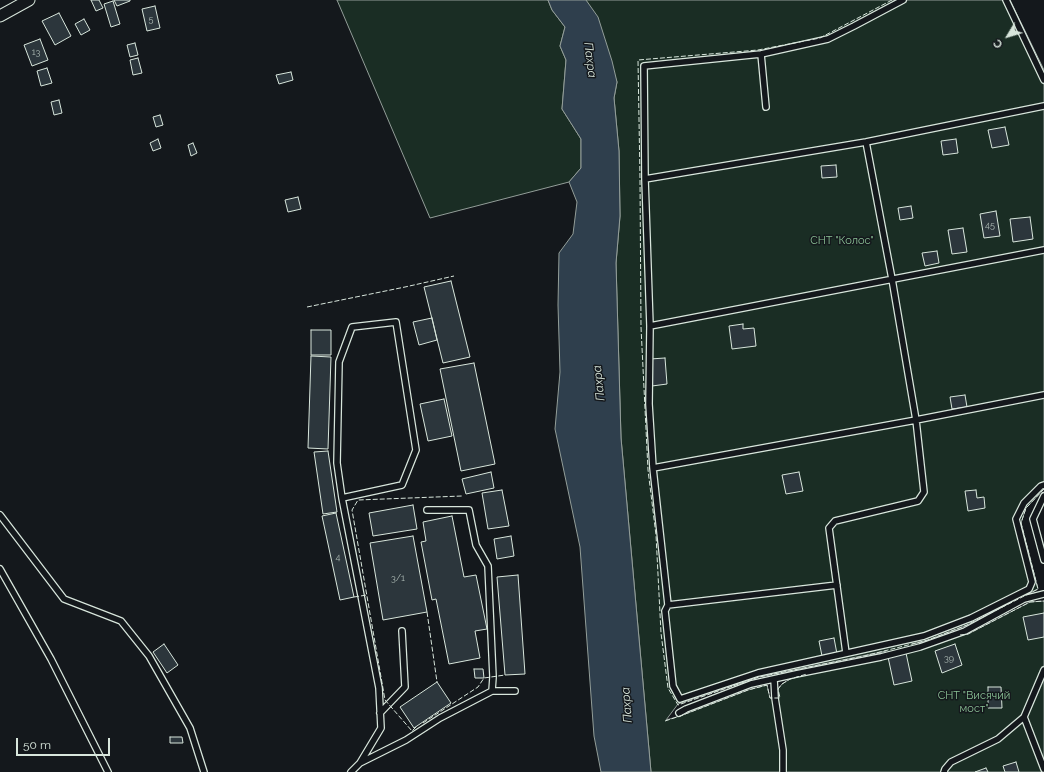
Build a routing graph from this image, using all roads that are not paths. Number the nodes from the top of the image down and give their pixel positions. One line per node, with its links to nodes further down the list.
1 (29, 0): 4 (street)
2 (903, 0): 5 (lane)
3 (1006, 0): 6 (lane)
4 (0, 16)
5 (761, 54): 8 (lane); 10 (lane)
6 (1044, 80)
7 (1044, 106): 9 (lane)
8 (766, 107)
9 (866, 142): 10 (lane); 12 (lane)
10 (645, 179): 13 (lane)
11 (1044, 250): 12 (lane)
12 (892, 278): 13 (lane); 15 (lane)
13 (650, 326): 16 (lane)
14 (1044, 395): 15 (lane)
15 (916, 420): 16 (lane); 24 (lane)
16 (653, 468): 26 (lane)
17 (1044, 485): 28 (lane)
18 (1044, 496): 22 (lane)
19 (342, 498): 19 (lane); 33 (lane)
20 (427, 510): 31 (lane)
21 (0, 515): 39 (lane)
22 (1044, 560)
23 (0, 569): 38 (lane)
24 (837, 585): 26 (lane); 28 (lane)
25 (1044, 594): 30 (lane)
26 (668, 605): 28 (lane)
27 (402, 631): 33 (lane)
28 (846, 653)
29 (1044, 670): 35 (lane)
30 (774, 679): 34 (lane); 41 (lane)
31 (492, 691): 32 (lane); 36 (lane)
32 (515, 691)
33 (380, 713): 36 (lane)
34 (679, 713)
35 (1024, 716): 37 (lane); 42 (lane)
36 (360, 763): 40 (lane)
37 (1044, 769)
38 (108, 772)
39 (204, 772)
40 (351, 772)
41 (782, 772)
42 (944, 772)

